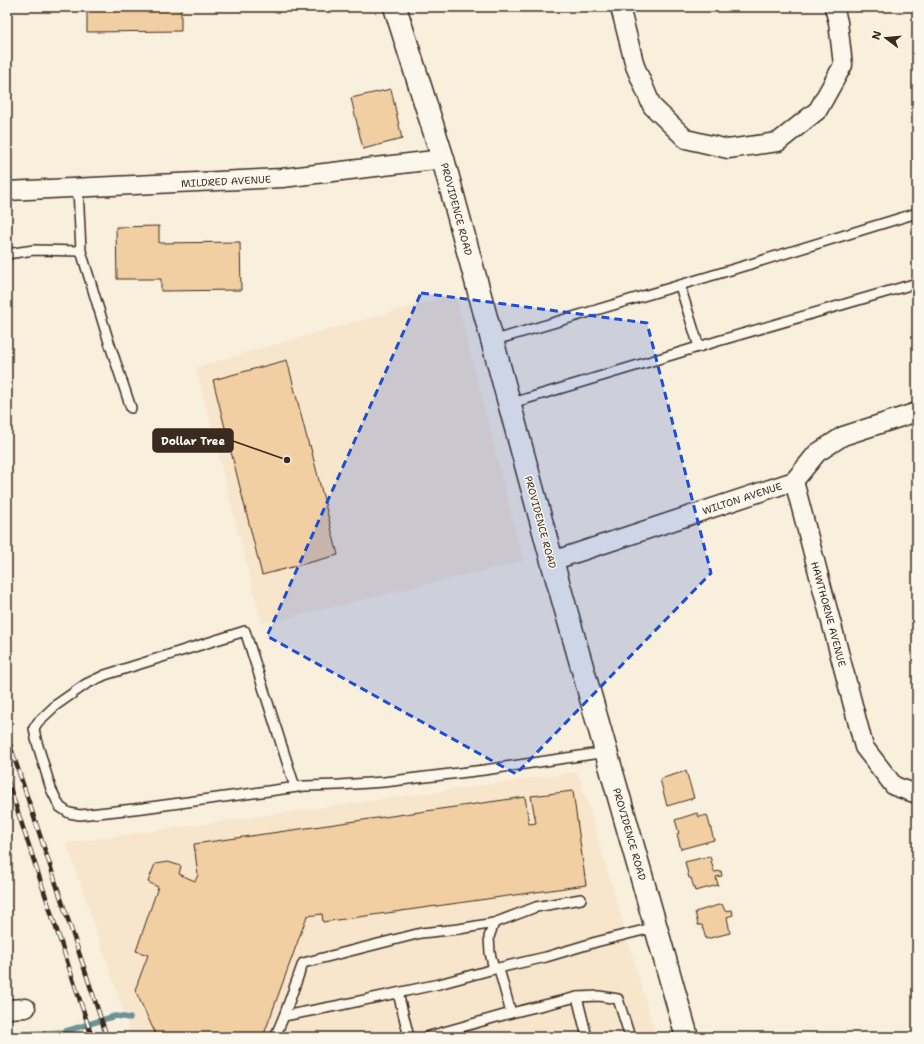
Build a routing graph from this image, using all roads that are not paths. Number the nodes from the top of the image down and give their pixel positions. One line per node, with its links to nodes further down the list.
1 (395, 7): 4 (street, PROVIDENCE ROAD)
2 (620, 7): 3 (street)
3 (836, 15)
4 (443, 159): 5 (street, MILDRED AVENUE); 12 (street, PROVIDENCE ROAD)
5 (78, 188): 6 (street, MILDRED AVENUE); 8 (lane)
6 (7, 191)
7 (917, 213): 11 (lane)
8 (82, 251): 9 (lane); 15 (lane)
9 (7, 254)
10 (917, 283): 13 (lane)
11 (680, 286): 12 (lane); 13 (lane)
12 (492, 341): 14 (street, PROVIDENCE ROAD)
13 (699, 347): 14 (lane)
14 (509, 404): 18 (street, PROVIDENCE ROAD)
15 (131, 408)
16 (917, 412): 17 (street, WILTON AVENUE)
17 (794, 481): 18 (street, WILTON AVENUE); 21 (street, HAWTHORNE AVENUE)
18 (552, 561): 19 (street, PROVIDENCE ROAD)
19 (607, 752): 20 (lane); 24 (street, PROVIDENCE ROAD)
20 (295, 787): 20 (lane)
21 (917, 794)
22 (581, 900): 23 (lane)
23 (494, 923): 25 (lane); 31 (lane)
24 (656, 926): 25 (lane); 37 (street, PROVIDENCE ROAD)
25 (496, 969): 26 (lane); 30 (lane)
26 (398, 993): 31 (lane); 33 (lane)
27 (577, 998): 30 (lane); 35 (lane); 36 (lane)
28 (26, 1008): 29 (street)
29 (7, 1009)
30 (511, 1013): 34 (lane)
31 (284, 1016): 32 (lane)
32 (275, 1037)
33 (409, 1037)
34 (427, 1037)
35 (587, 1037)
36 (630, 1037)
37 (687, 1037)

